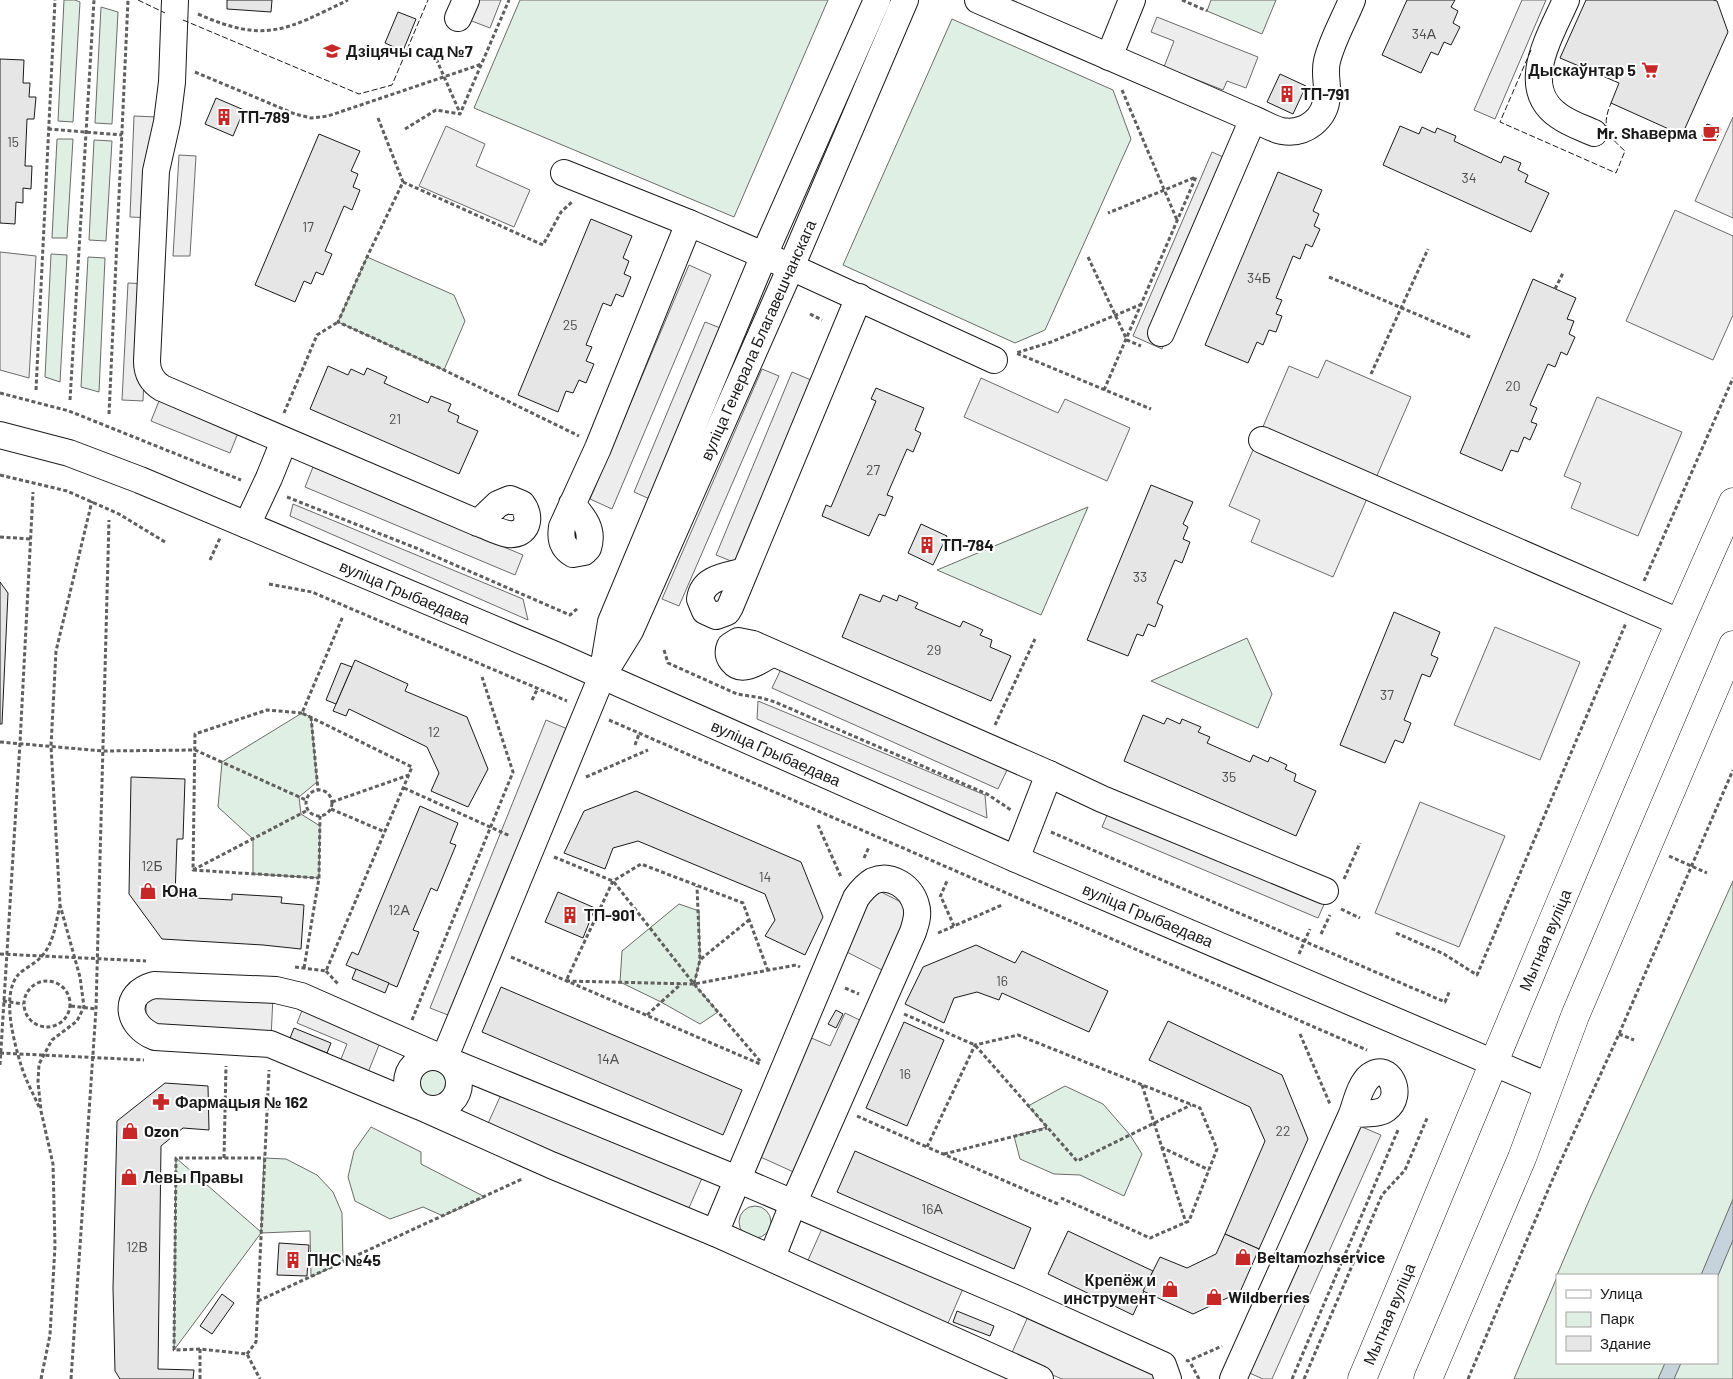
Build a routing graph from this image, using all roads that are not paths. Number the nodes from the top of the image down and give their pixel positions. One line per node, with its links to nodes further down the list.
1 (877, 0): 13 (street)
2 (905, 0): 14 (street, вуліца Генерала Благавешчанскага)
3 (1132, 0): 8 (street)
4 (1352, 0): 9 (street)
5 (1566, 0): 10 (street)
6 (981, 1): 8 (street)
7 (175, 2): 18 (street)
8 (1109, 57): 9 (street)
9 (1253, 119): 16 (street)
10 (1594, 133)
11 (564, 173): 12 (street)
12 (689, 223): 13 (street); 22 (street)
13 (764, 255): 14 (street); 29 (street)
14 (791, 267): 15 (street); 29 (street, вуліца Генерала Благавешчанскага)
15 (859, 297): 17 (street); 25 (street)
16 (1152, 340)
17 (994, 360)
18 (284, 429): 23 (street); 24 (street)
19 (0, 435): 24 (street, вуліца Грыбаедава)
20 (1262, 440): 26 (street)
21 (1733, 502): 26 (highway, Мытная вуліца)
22 (572, 504)
23 (478, 523)
24 (247, 525): 29 (street, вуліца Грыбаедава)
25 (745, 571)
26 (1679, 622): 34 (highway, Мытная вуліца)
27 (1733, 645): 35 (highway)
28 (773, 653): 30 (street)
29 (602, 676): 31 (street, вуліца Грыбаедава); 33 (street)
30 (1049, 774): 31 (street); 32 (street)
31 (1016, 859): 34 (street, вуліца Грыбаедава)
32 (1329, 898)
33 (444, 1059): 36 (street); 36 (street); 36 (street); 38 (street)
34 (1494, 1064): 35 (street, вуліца Грыбаедава); 45 (highway, Мытная вуліца)
35 (1548, 1086): 46 (highway)
36 (421, 1107): 40 (street)
37 (1341, 1110): 44 (street)
38 (737, 1179): 39 (street); 39 (street); 40 (street)
39 (793, 1204): 41 (street); 42 (street)
40 (715, 1233): 41 (street)
41 (772, 1258): 43 (street)
42 (1174, 1368)
43 (1040, 1379)
44 (1233, 1379)
45 (1362, 1379)
46 (1428, 1379)

